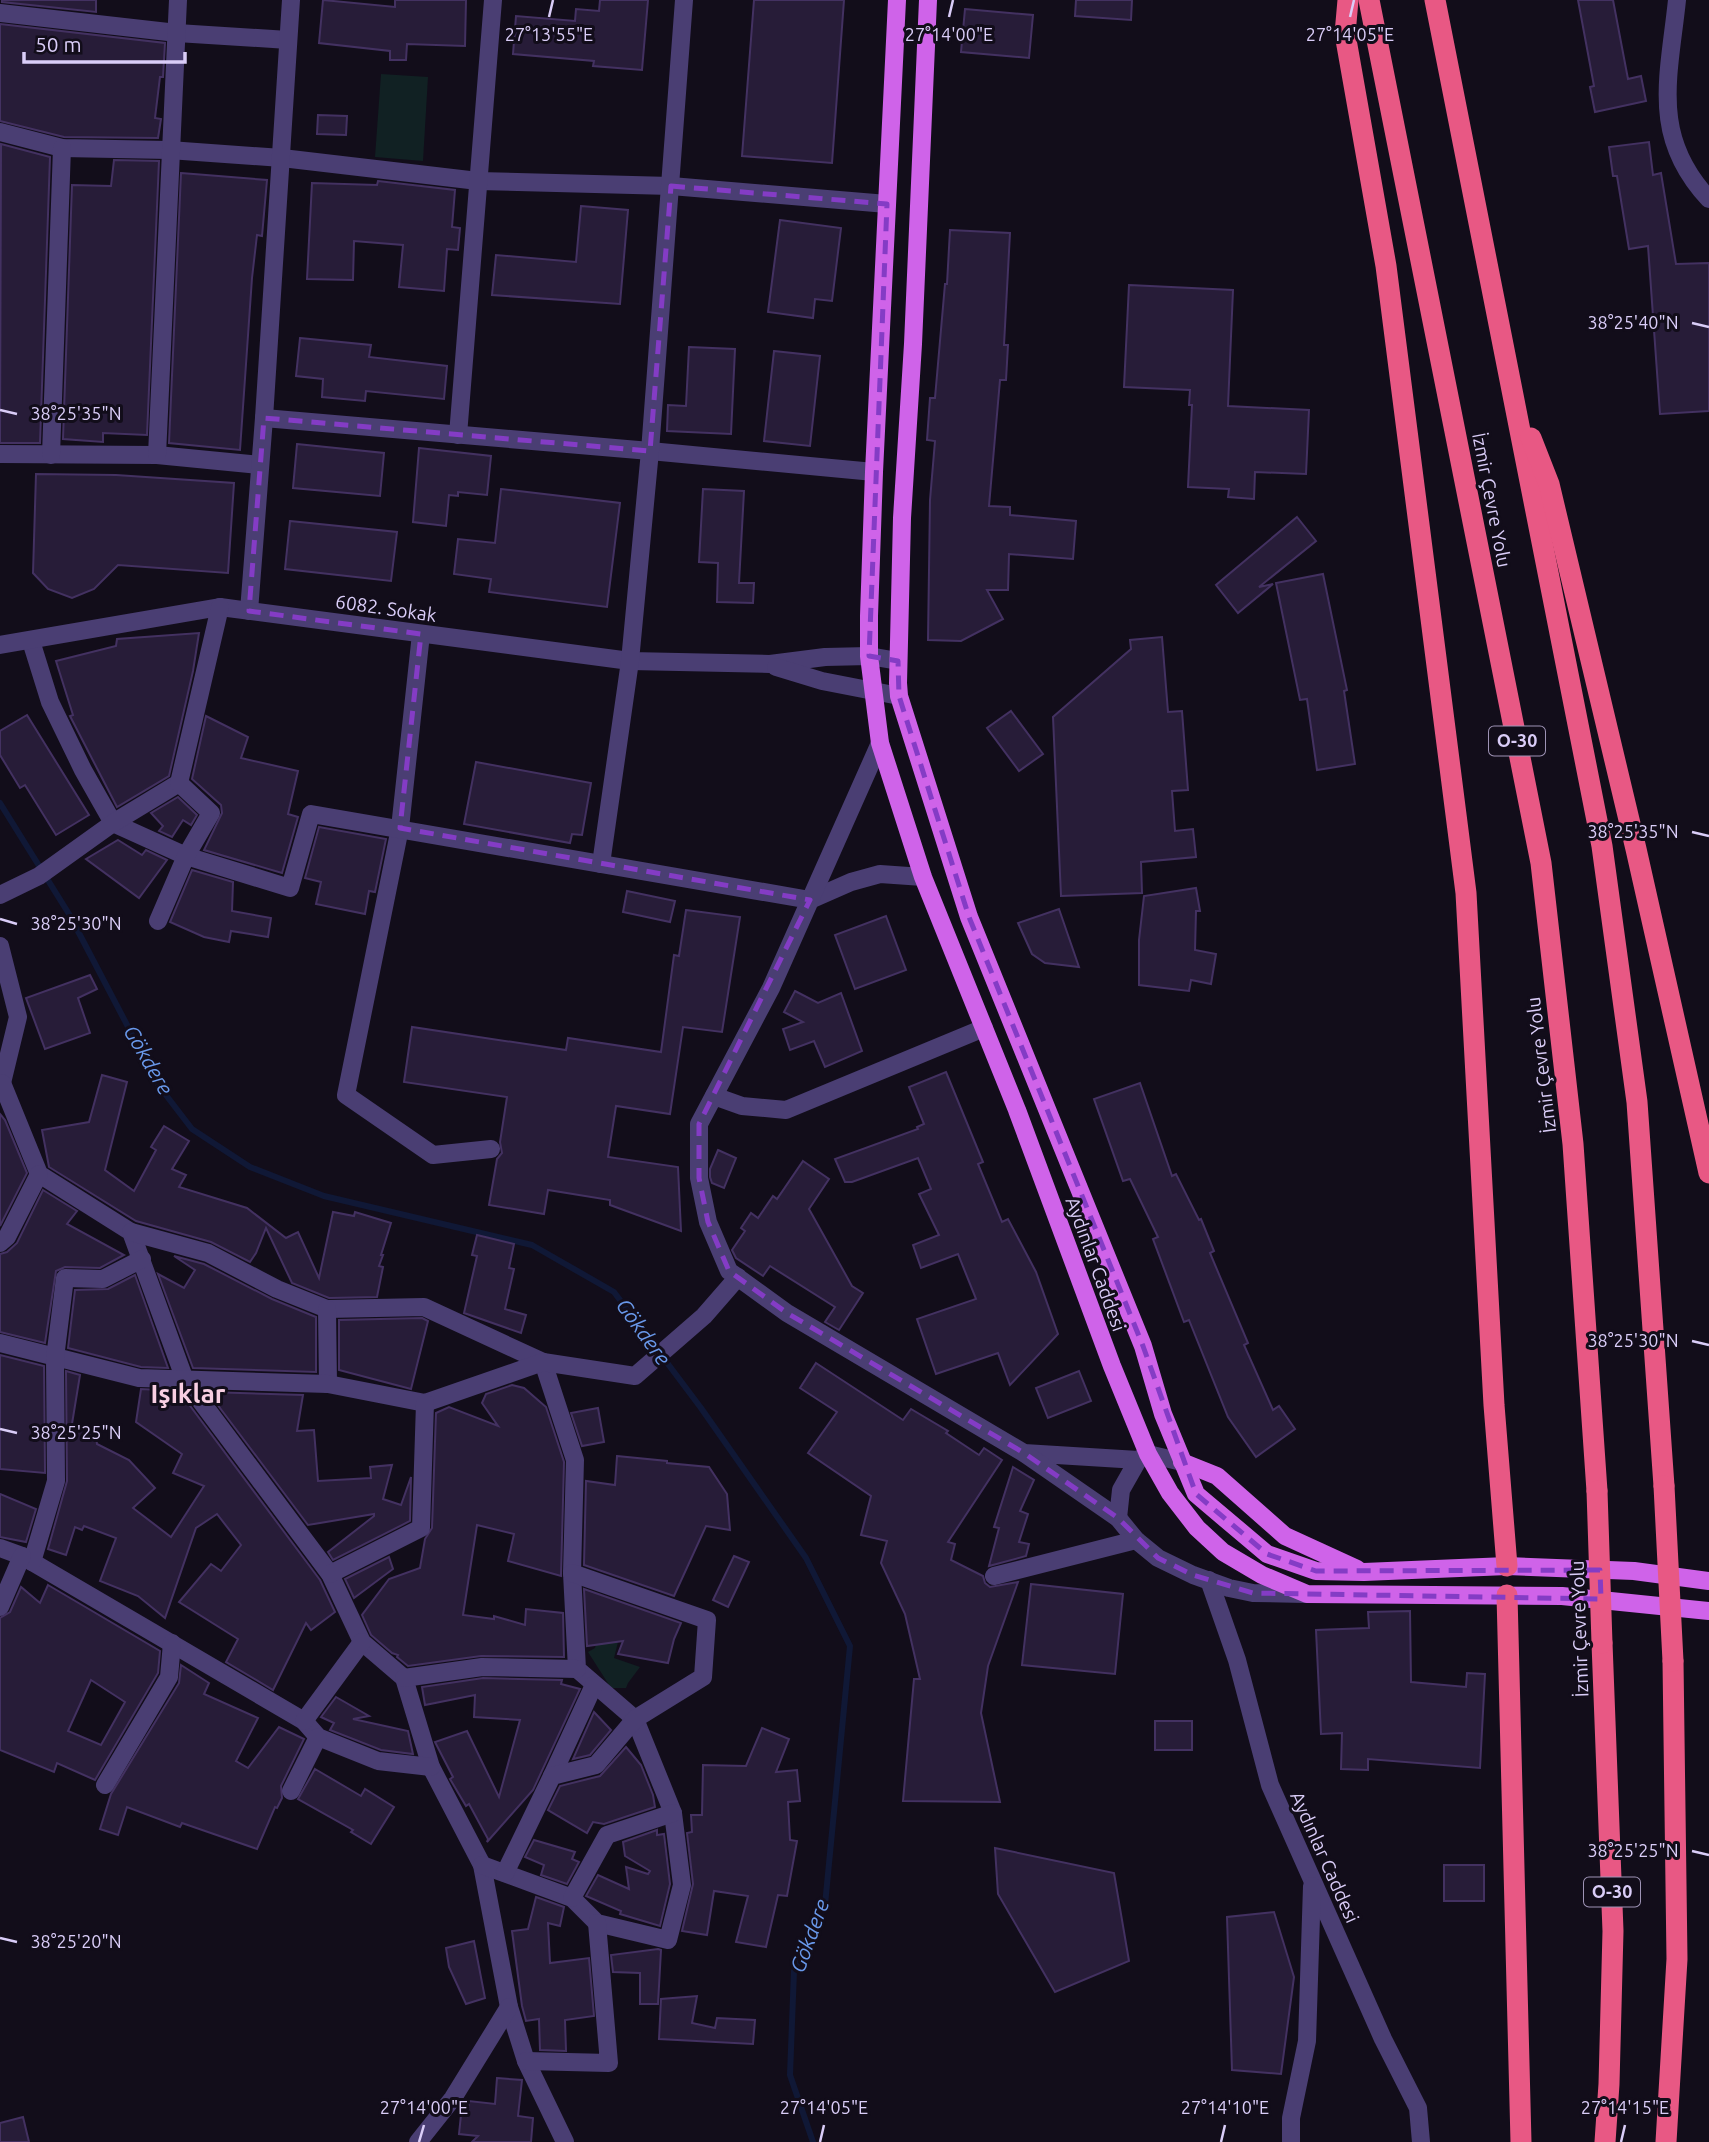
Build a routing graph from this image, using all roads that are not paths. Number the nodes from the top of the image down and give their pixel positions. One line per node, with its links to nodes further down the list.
1 (178, 0): 14 (street)
2 (291, 0): 15 (street)
3 (493, 0): 20 (street)
4 (684, 0): 22 (street)
5 (897, 0): 24 (main road, Aydınlar Caddesi)
6 (928, 0): 40 (main road, Aydınlar Caddesi)
7 (1348, 0): 80 (highway)
8 (1369, 0): 116 (highway, İzmir Çevre Yolu / O-30, bridge)
9 (1435, 0): 13 (highway, İzmir Çevre Yolu)
10 (1443, 0): 13 (highway)
11 (1677, 0): 21 (street)
12 (0, 13): 14 (street)
13 (1440, 28): 25 (highway, İzmir Çevre Yolu)
14 (177, 33): 15 (street); 18 (street)
15 (288, 40): 19 (street)
16 (0, 132): 17 (street)
17 (62, 148): 18 (street); 30 (street)
18 (169, 150): 19 (street); 31 (street)
19 (282, 158): 20 (street); 26 (street)
20 (478, 181): 22 (street); 27 (street)
21 (1702, 185): 23 (street)
22 (671, 186): 24 (street); 28 (street)
23 (1709, 199)
24 (887, 204): 33 (main road, Aydınlar Caddesi)
25 (1510, 387): 60 (highway); 117 (highway, İzmir Çevre Yolu, bridge)
26 (264, 418): 27 (street); 32 (street)
27 (458, 435): 28 (street)
28 (650, 451): 33 (street); 41 (street)
29 (0, 454): 30 (street)
30 (51, 455): 31 (street)
31 (157, 455): 32 (street)
32 (260, 465): 35 (street)
33 (874, 472): 39 (main road, Aydınlar Caddesi)
34 (219, 607): 35 (street, 6082. Sokak); 37 (street, 6082. Sokak); 46 (street)
35 (249, 611): 36 (street, 6082. Sokak)
36 (421, 634): 41 (street, 6082. Sokak); 48 (street)
37 (31, 641): 38 (street, 6082. Sokak); 47 (street)
38 (0, 645)
39 (869, 656): 40 (street); 42 (street); 43 (main road, Aydınlar Caddesi)
40 (898, 661): 44 (main road, Aydınlar Caddesi)
41 (630, 662): 42 (street, 6082. Sokak); 50 (street)
42 (770, 664): 43 (street)
43 (874, 692): 44 (street); 45 (main road, Aydınlar Caddesi)
44 (899, 695): 75 (main road, Aydınlar Caddesi)
45 (880, 743): 51 (main road, Aydınlar Caddesi); 53 (street)
46 (178, 783): 47 (street); 49 (street)
47 (113, 823): 49 (street); 52 (street)
48 (400, 828): 49 (street); 50 (street); 59 (street)
49 (186, 856): 54 (street)
50 (601, 864): 53 (street)
51 (923, 877): 53 (street); 56 (main road, Aydınlar Caddesi)
52 (0, 895)
53 (810, 900): 58 (street)
54 (158, 921)
55 (0, 946): 57 (street)
56 (984, 1028): 58 (street); 74 (main road, Aydınlar Caddesi)
57 (1, 1083): 61 (street)
58 (714, 1096): 65 (street)
59 (491, 1149)
60 (1709, 1173)
61 (39, 1174): 62 (street); 63 (street)
62 (131, 1233): 64 (street); 66 (street)
63 (0, 1244)
64 (142, 1259): 68 (street); 70 (street)
65 (738, 1278): 69 (street); 73 (street)
66 (327, 1309): 69 (street); 71 (street)
67 (0, 1343): 68 (street)
68 (55, 1358): 70 (street); 79 (street)
69 (542, 1362): 72 (street); 82 (street)
70 (185, 1380): 71 (street); 83 (street)
71 (328, 1384): 72 (street)
72 (425, 1402): 83 (street)
73 (1024, 1453): 74 (street); 76 (street)
74 (1143, 1457): 75 (street); 76 (street); 87 (main road, Aydınlar Caddesi)
75 (1182, 1462): 81 (main road); 81 (main road, Aydınlar Caddesi)
76 (1118, 1518): 77 (street)
77 (1136, 1540): 84 (street); 85 (street)
78 (0, 1548): 79 (street)
79 (27, 1559): 89 (street); 92 (street)
80 (1507, 1566): 81 (main road, Aydınlar Caddesi); 86 (main road, Aydınlar Caddesi)
81 (1364, 1572)
82 (572, 1573): 93 (street); 96 (street)
83 (330, 1574): 91 (street)
84 (994, 1576)
85 (1209, 1580): 87 (street); 106 (street, Aydınlar Caddesi)
86 (1709, 1581)
87 (1307, 1594): 88 (main road, Aydınlar Caddesi)
88 (1507, 1595): 90 (main road, Aydınlar Caddesi); 115 (highway)
89 (0, 1607)
90 (1709, 1611)
91 (362, 1642): 94 (street); 97 (street)
92 (173, 1643): 97 (street); 101 (street)
93 (577, 1669): 94 (street); 95 (street)
94 (404, 1678): 99 (street)
95 (594, 1685): 96 (street); 100 (street)
96 (635, 1719): 100 (street); 103 (street)
97 (304, 1721): 98 (street)
98 (318, 1737): 99 (street); 102 (street)
99 (431, 1767): 104 (street)
100 (552, 1776): 105 (street)
101 (105, 1785)
102 (291, 1791)
103 (673, 1814): 107 (street); 108 (street)
104 (482, 1865): 105 (street); 109 (street)
105 (505, 1873): 107 (street)
106 (1312, 1879): 113 (street); 114 (street, Aydınlar Caddesi)
107 (572, 1898): 108 (street)
108 (597, 1923): 110 (street)
109 (509, 2007): 110 (street); 111 (street)
110 (526, 2061): 112 (street)
111 (418, 2142)
112 (565, 2142)
113 (1292, 2142)
114 (1420, 2142)
115 (1521, 2142)
116 (1605, 2142)
117 (1666, 2142)

